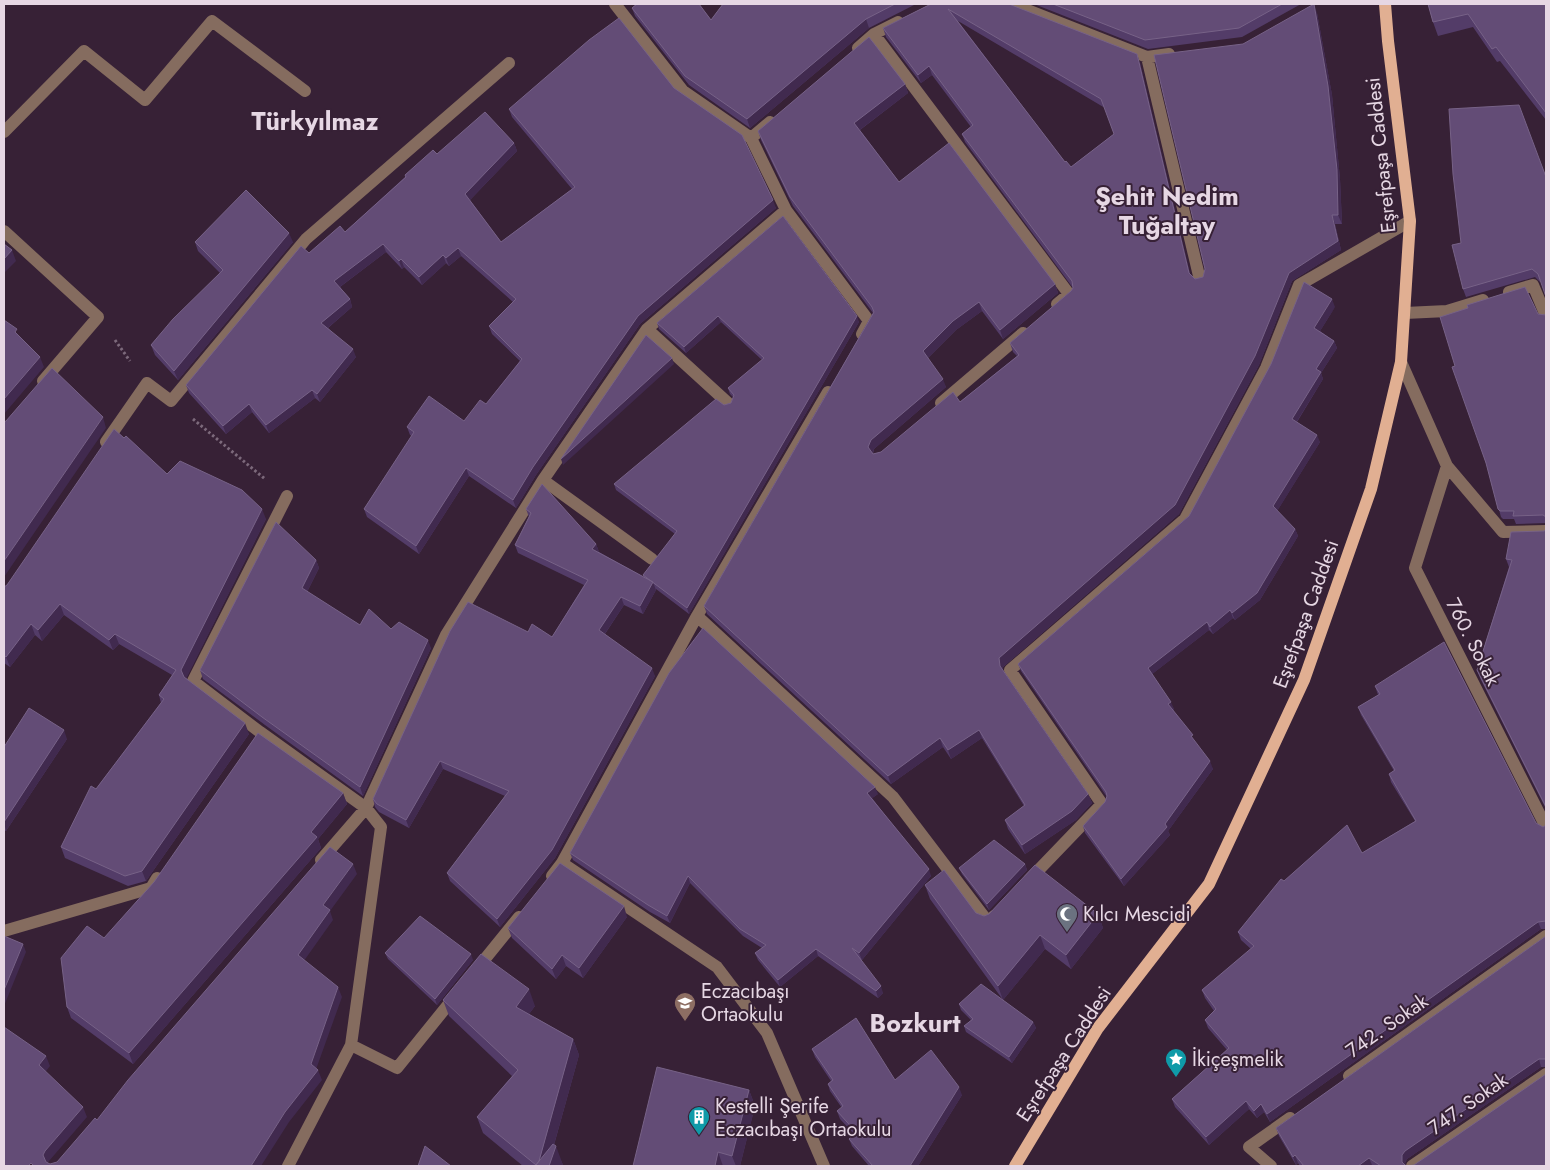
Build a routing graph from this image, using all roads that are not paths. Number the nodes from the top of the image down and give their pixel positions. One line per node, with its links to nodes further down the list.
1 (615, 4): 13 (street)
2 (1012, 4): 7 (street)
3 (1385, 4): 15 (main road, Eşrefpaşa Caddesi)
4 (908, 17): 5 (street)
5 (874, 34): 8 (street); 18 (street)
6 (1186, 52): 7 (street)
7 (1147, 56): 17 (street)
8 (845, 59)
9 (509, 63): 29 (street)
10 (305, 91): 12 (street)
11 (780, 113): 13 (street)
12 (4, 132)
13 (751, 138): 14 (street)
14 (786, 210): 22 (street); 23 (street)
15 (1410, 221): 19 (main road, Eşrefpaşa Caddesi); 42 (street)
16 (4, 231): 26 (street)
17 (1200, 280)
18 (1046, 313)
19 (1405, 313): 20 (street); 24 (main road, Eşrefpaşa Caddesi)
20 (1546, 316)
21 (1031, 326): 28 (street)
22 (646, 329): 27 (street); 31 (street)
23 (854, 346)
24 (1402, 362): 30 (street); 53 (main road, Eşrefpaşa Caddesi)
25 (835, 380): 35 (street)
26 (35, 390)
27 (728, 403)
28 (932, 410)
29 (97, 455)
30 (1447, 466): 33 (street); 37 (street, 760. Sokak)
31 (542, 480): 34 (street); 36 (street)
32 (287, 496): 36 (street)
33 (1546, 530)
34 (652, 559)
35 (697, 616): 38 (street); 43 (street)
36 (366, 808): 40 (street); 47 (street)
37 (1546, 827)
38 (562, 863): 41 (street); 52 (street)
39 (167, 865): 45 (street)
40 (315, 867)
41 (544, 886)
42 (1022, 888)
43 (1002, 908)
44 (526, 909): 47 (street)
45 (4, 932)
46 (1546, 936): 49 (street, 742. Sokak)
47 (351, 1045): 51 (street)
48 (1546, 1074): 55 (street, 747. Sokak)
49 (1337, 1084)
50 (1297, 1113): 54 (street)
51 (288, 1166)
52 (824, 1166)
53 (1015, 1166)
54 (1270, 1166)
55 (1412, 1166)

